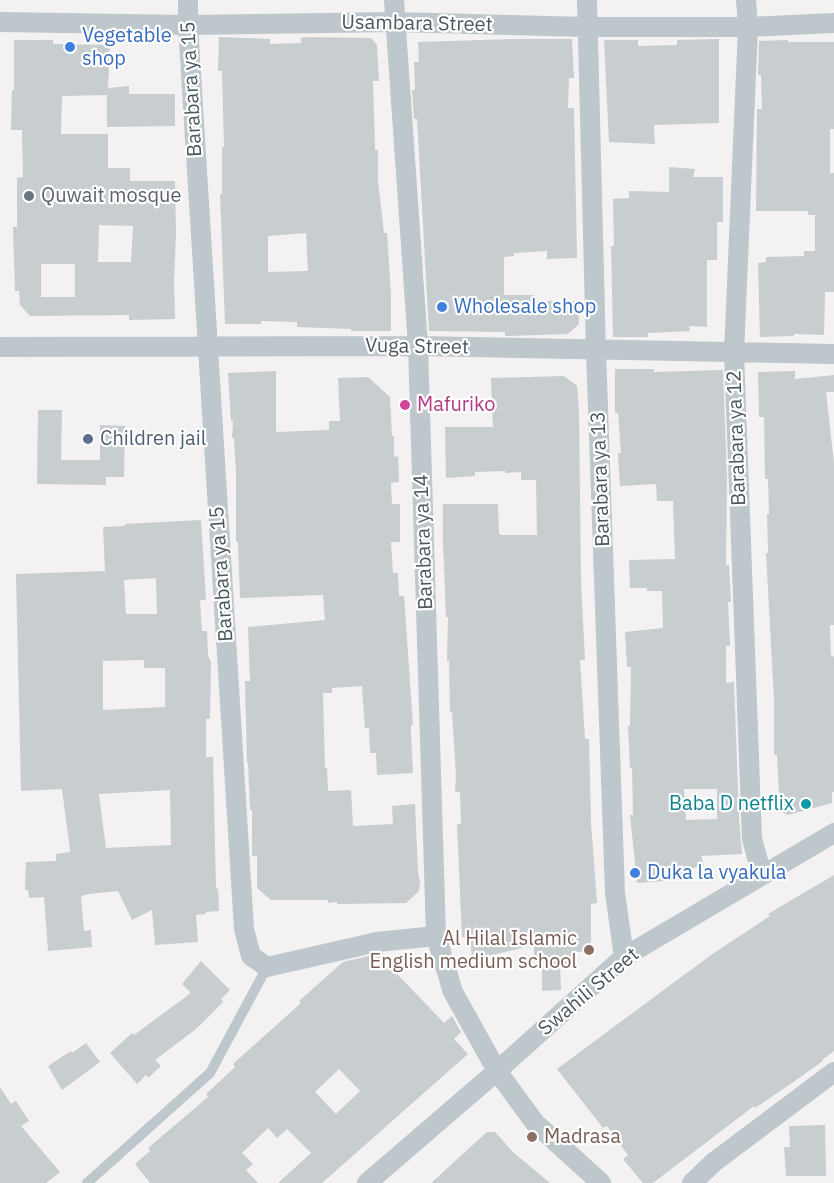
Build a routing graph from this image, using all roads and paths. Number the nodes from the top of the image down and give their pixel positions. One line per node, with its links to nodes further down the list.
1 (188, 0): 8 (street, Barabara ya 15)
2 (394, 0): 6 (street, Barabara ya 14)
3 (586, 0): 9 (street, Barabara ya 13)
4 (746, 0): 10 (street, Barabara ya 12)
5 (0, 22): 8 (street, Usambara Street)
6 (395, 22): 8 (street, Usambara Street); 9 (street, Usambara Street); 12 (street, Barabara ya 14)
7 (834, 23): 10 (street, Usambara Street)
8 (188, 25): 11 (street, Barabara ya 15)
9 (587, 27): 10 (street, Usambara Street); 14 (street, Barabara ya 13)
10 (748, 27): 15 (street, Barabara ya 12)
11 (207, 346): 12 (street, Vuga Street); 13 (street, Vuga Street); 21 (street, Barabara ya 15)
12 (418, 346): 14 (street, Vuga Street); 19 (street, Barabara ya 14)
13 (0, 347)
14 (596, 351): 15 (street, Vuga Street); 20 (street, Barabara ya 13)
15 (734, 353): 16 (street, Vuga Street); 18 (street, Barabara ya 12)
16 (834, 354)
17 (834, 833): 18 (street, Swahili Street)
18 (762, 874): 20 (street, Swahili Street)
19 (436, 936): 21 (street); 22 (street, Barabara ya 14)
20 (624, 957): 22 (street, Swahili Street)
21 (267, 967): 24 (lane)
22 (497, 1071): 25 (street, Swahili Street); 26 (street, Barabara ya 14)
23 (834, 1072): 27 (street)
24 (87, 1183)
25 (367, 1183)
26 (601, 1183)
27 (692, 1183)

